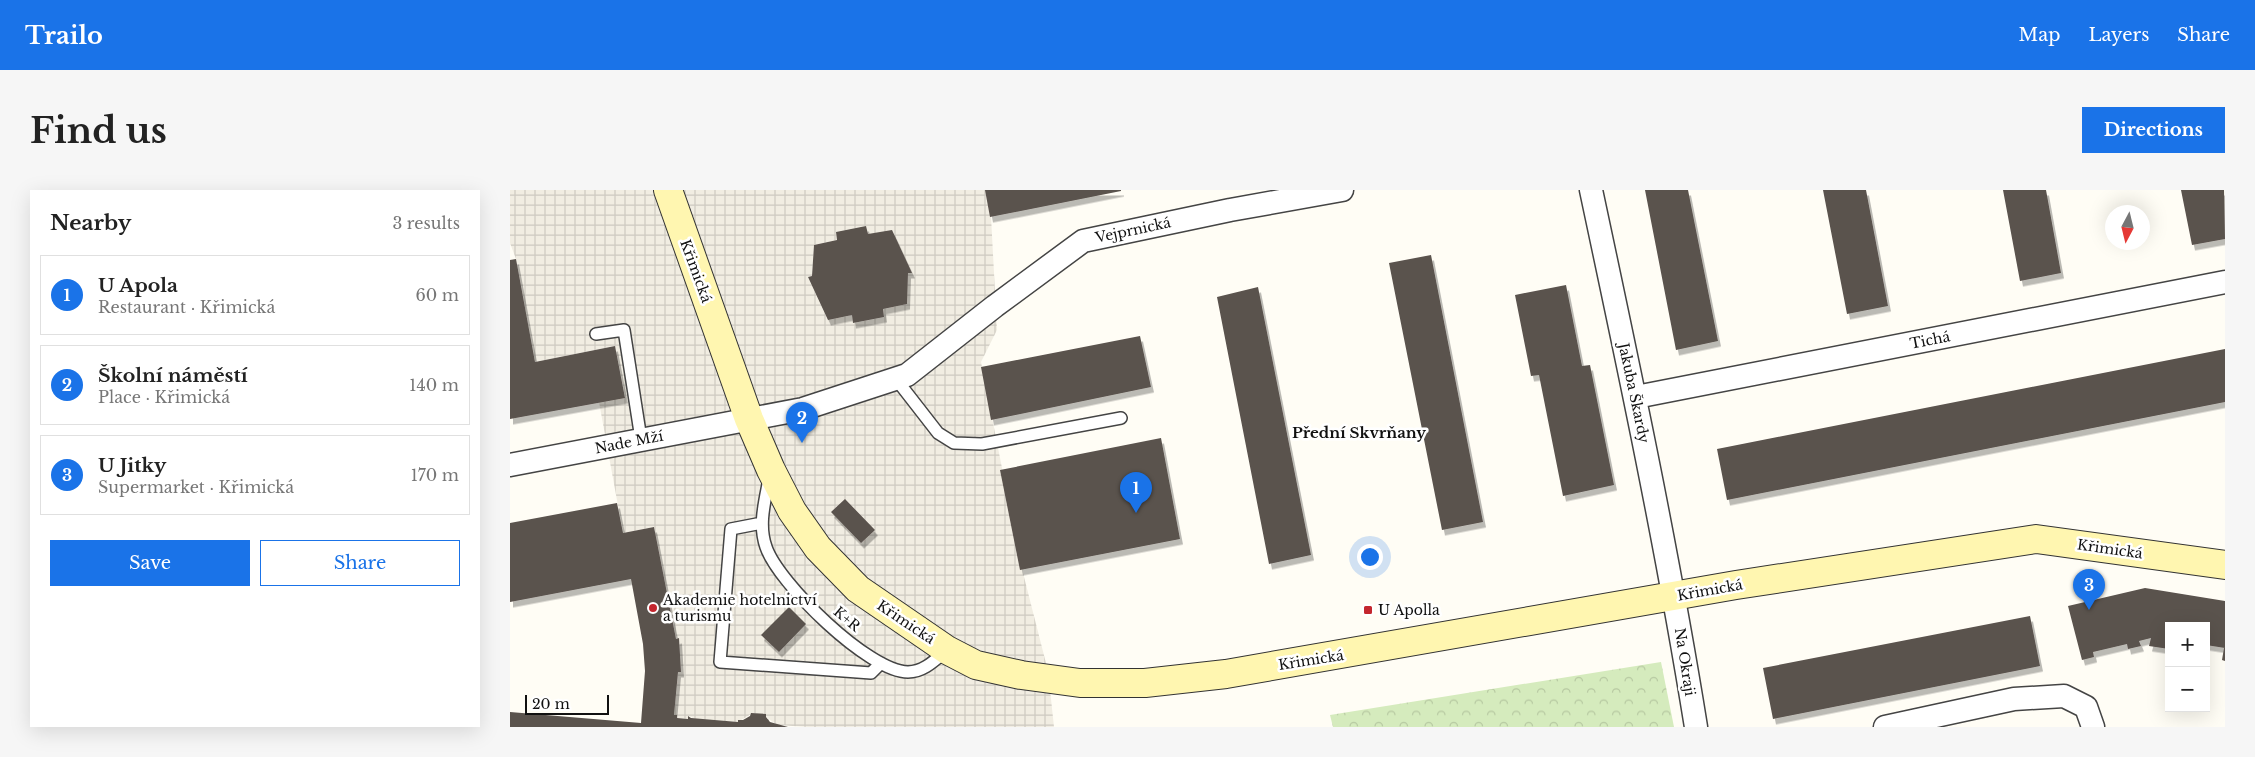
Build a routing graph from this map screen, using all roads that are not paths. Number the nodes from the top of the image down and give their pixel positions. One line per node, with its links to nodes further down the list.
1 (668, 190): 9 (main road, Křimická)
2 (1342, 190): 6 (street, Vejprnická)
3 (1591, 190): 7 (street, Jakuba Škardy)
4 (2225, 282): 7 (street, Tichá)
5 (596, 334): 10 (lane)
6 (902, 377): 8 (lane); 9 (street, Nade Mží)
7 (1636, 397): 15 (street, Jakuba Škardy)
8 (1122, 418)
9 (749, 419): 10 (street, Nade Mží); 12 (main road, Křimická)
10 (641, 439): 11 (street, Nade Mží)
11 (510, 465)
12 (771, 470): 13 (lane, K+R); 16 (main road, Křimická)
13 (762, 522): 17 (lane, K+R); 17 (lane)
14 (2225, 564): 15 (main road, Křimická)
15 (1675, 597): 16 (main road, Křimická); 18 (street, Na Okraji)
16 (947, 650): 17 (lane, K+R)
17 (881, 663)
18 (1696, 727)
19 (1885, 727): 20 (street)
20 (2093, 727)

